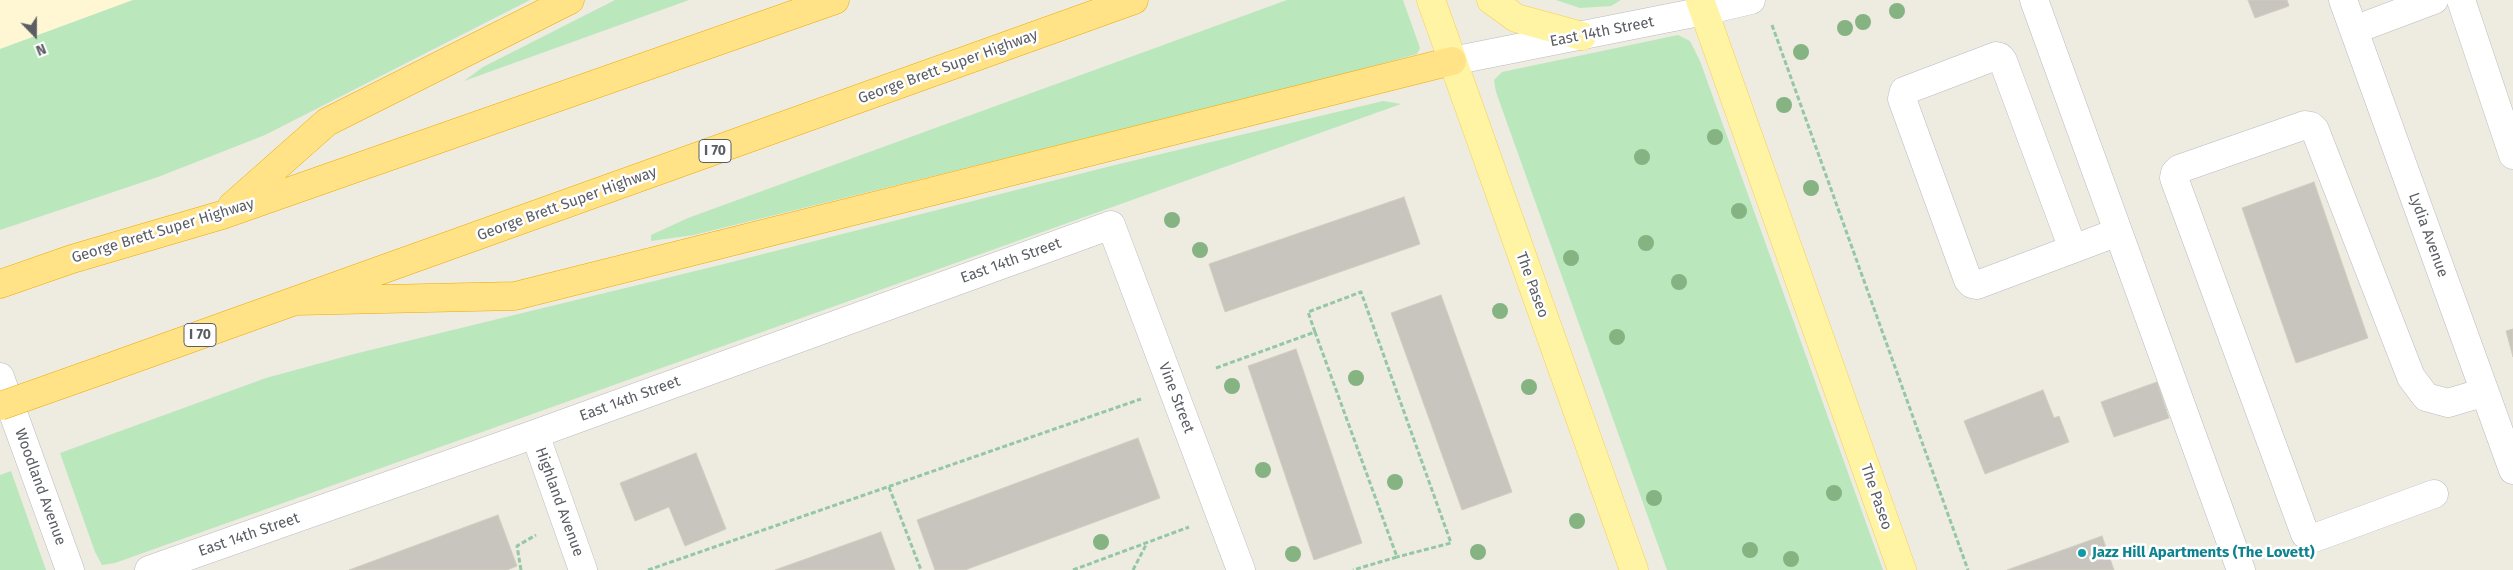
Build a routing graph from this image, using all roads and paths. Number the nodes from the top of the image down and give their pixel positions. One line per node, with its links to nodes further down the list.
1 (570, 0): 16 (highway)
2 (835, 0): 16 (highway, George Brett Super Highway)
3 (1134, 0): 21 (highway, George Brett Super Highway / I 70)
4 (1431, 0): 14 (main road, The Paseo)
5 (1491, 0): 13 (main road)
6 (2034, 0): 18 (street)
7 (2343, 0): 12 (street, Lydia Avenue)
8 (2434, 0): 12 (street)
9 (2461, 0): 15 (street)
10 (1702, 6): 11 (street, East 14th Street); 13 (street, East 14th Street); 47 (main road, The Paseo)
11 (1760, 8): 48 (path)
12 (2354, 30): 25 (street, Lydia Avenue)
13 (1582, 36): 14 (street, East 14th Street)
14 (1452, 61): 21 (highway); 46 (main road, The Paseo)
15 (2513, 155)
16 (222, 214): 20 (highway, George Brett Super Highway)
17 (1111, 225): 28 (street, East 14th Street); 44 (street, Vine Street)
18 (2118, 232): 19 (street); 49 (street)
19 (2073, 249): 19 (street)
20 (0, 284)
21 (296, 301): 27 (highway, George Brett Super Highway / I 70, bridge)
22 (1314, 332): 23 (path); 35 (path); 35 (path)
23 (1216, 368)
24 (0, 377): 36 (street, Woodland Avenue)
25 (2485, 392): 29 (street, Lydia Avenue); 31 (street)
26 (1146, 398): 30 (path)
27 (0, 406)
28 (535, 434): 37 (street, East 14th Street); 39 (street, Highland Avenue)
29 (2513, 470)
30 (889, 487): 40 (path); 41 (path)
31 (2434, 494)
32 (1193, 526): 34 (path)
33 (536, 535): 38 (path)
34 (1148, 542): 42 (path); 43 (path)
35 (1397, 557): 45 (path)
36 (70, 570)
37 (149, 570)
38 (521, 570)
39 (583, 570)
40 (648, 570)
41 (921, 570)
42 (1076, 570)
43 (1134, 570)
44 (1241, 570)
45 (1353, 570)
46 (1634, 570)
47 (1902, 570)
48 (1968, 570)
49 (2241, 570)

